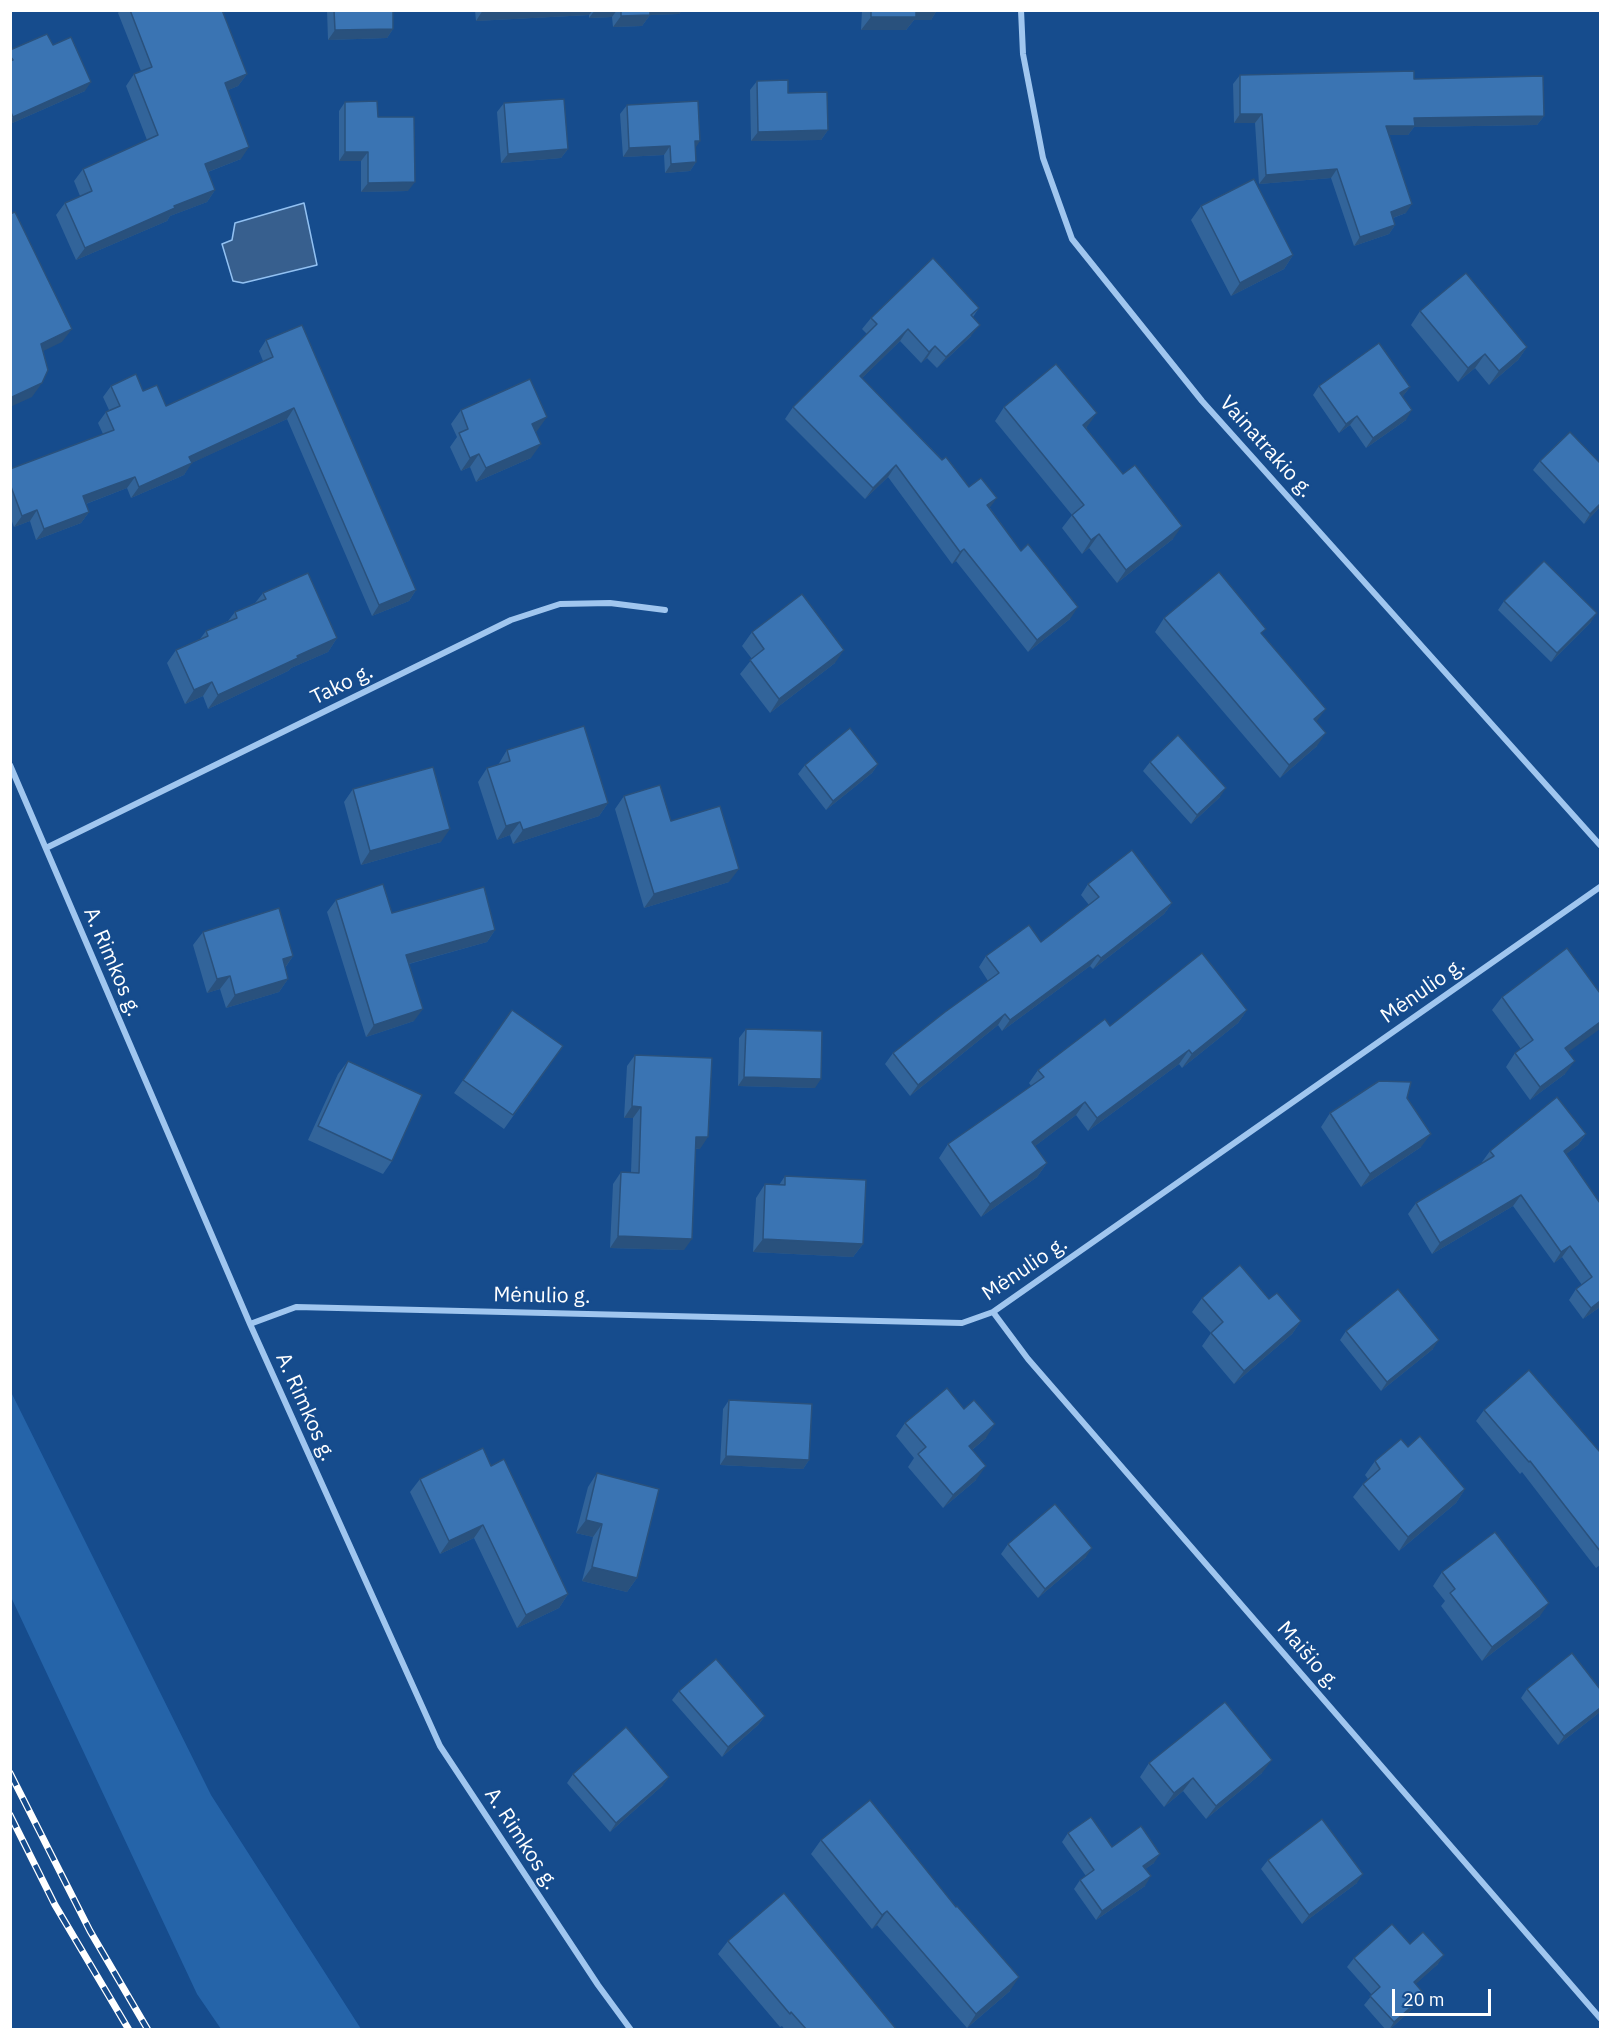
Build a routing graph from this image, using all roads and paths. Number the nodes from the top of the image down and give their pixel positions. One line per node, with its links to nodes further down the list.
1 (1021, 10): 4 (street, Vainatrakio g.)
2 (665, 610): 5 (street, Tako g.)
3 (10, 765): 5 (street, A. Rimkos g.)
4 (1600, 845)
5 (46, 848): 8 (street, A. Rimkos g.)
6 (1600, 887): 7 (street, Mėnulio g.)
7 (993, 1312): 8 (street, Mėnulio g.); 9 (street, Maišio g.)
8 (250, 1324): 10 (street, A. Rimkos g.)
9 (1600, 2018)
10 (631, 2030)

